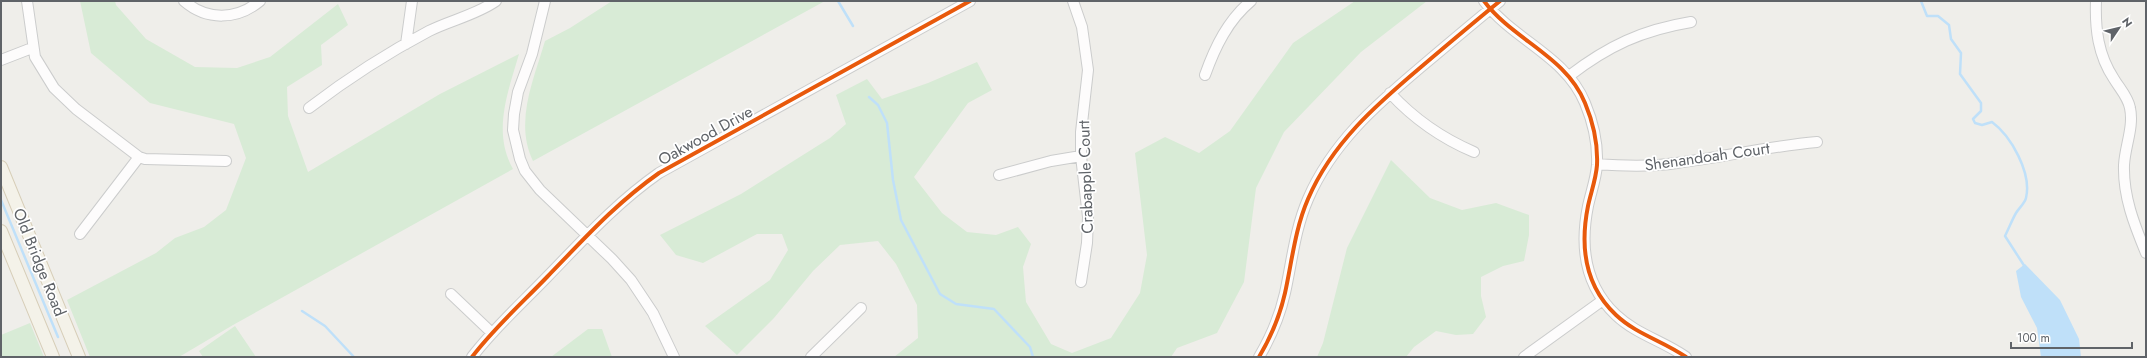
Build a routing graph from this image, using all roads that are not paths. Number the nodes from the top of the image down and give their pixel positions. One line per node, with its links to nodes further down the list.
1 (27, 1): 15 (street)
2 (184, 1): 3 (street)
3 (260, 1)
4 (412, 1): 14 (street)
5 (496, 1): 14 (street)
6 (545, 1): 31 (street)
7 (970, 1): 31 (street, Oakwood Drive)
8 (1074, 1): 23 (street, Crabapple Court)
9 (1251, 1): 17 (street)
10 (1500, 1): 12 (street)
11 (2096, 1): 32 (street)
12 (1487, 5): 18 (street); 19 (street)
13 (1691, 22): 18 (street)
14 (406, 44): 20 (street)
15 (32, 48): 16 (street); 24 (street)
16 (1, 60)
17 (1205, 75)
18 (1569, 76): 26 (street)
19 (1390, 93): 22 (street); 43 (street)
20 (308, 108)
21 (1817, 142): 26 (street, Shenandoah Court)
22 (1474, 152)
23 (1081, 156): 28 (street); 33 (street, Crabapple Court)
24 (139, 157): 25 (street); 30 (street)
25 (226, 161)
26 (1597, 164): 35 (street)
27 (1, 167): 39 (main road, Old Bridge Road)
28 (1000, 175)
29 (1, 231): 38 (main road, Old Bridge Road)
30 (80, 234)
31 (586, 234): 37 (street, Oakwood Drive); 41 (street)
32 (2146, 253)
33 (1081, 282)
34 (451, 294): 37 (street)
35 (1603, 300): 44 (street); 45 (street)
36 (861, 308): 42 (street)
37 (492, 333): 40 (street, Oakwood Drive)
38 (53, 357)
39 (79, 357)
40 (472, 357)
41 (674, 357)
42 (811, 357)
43 (1259, 357)
44 (1524, 357)
45 (1686, 357)

